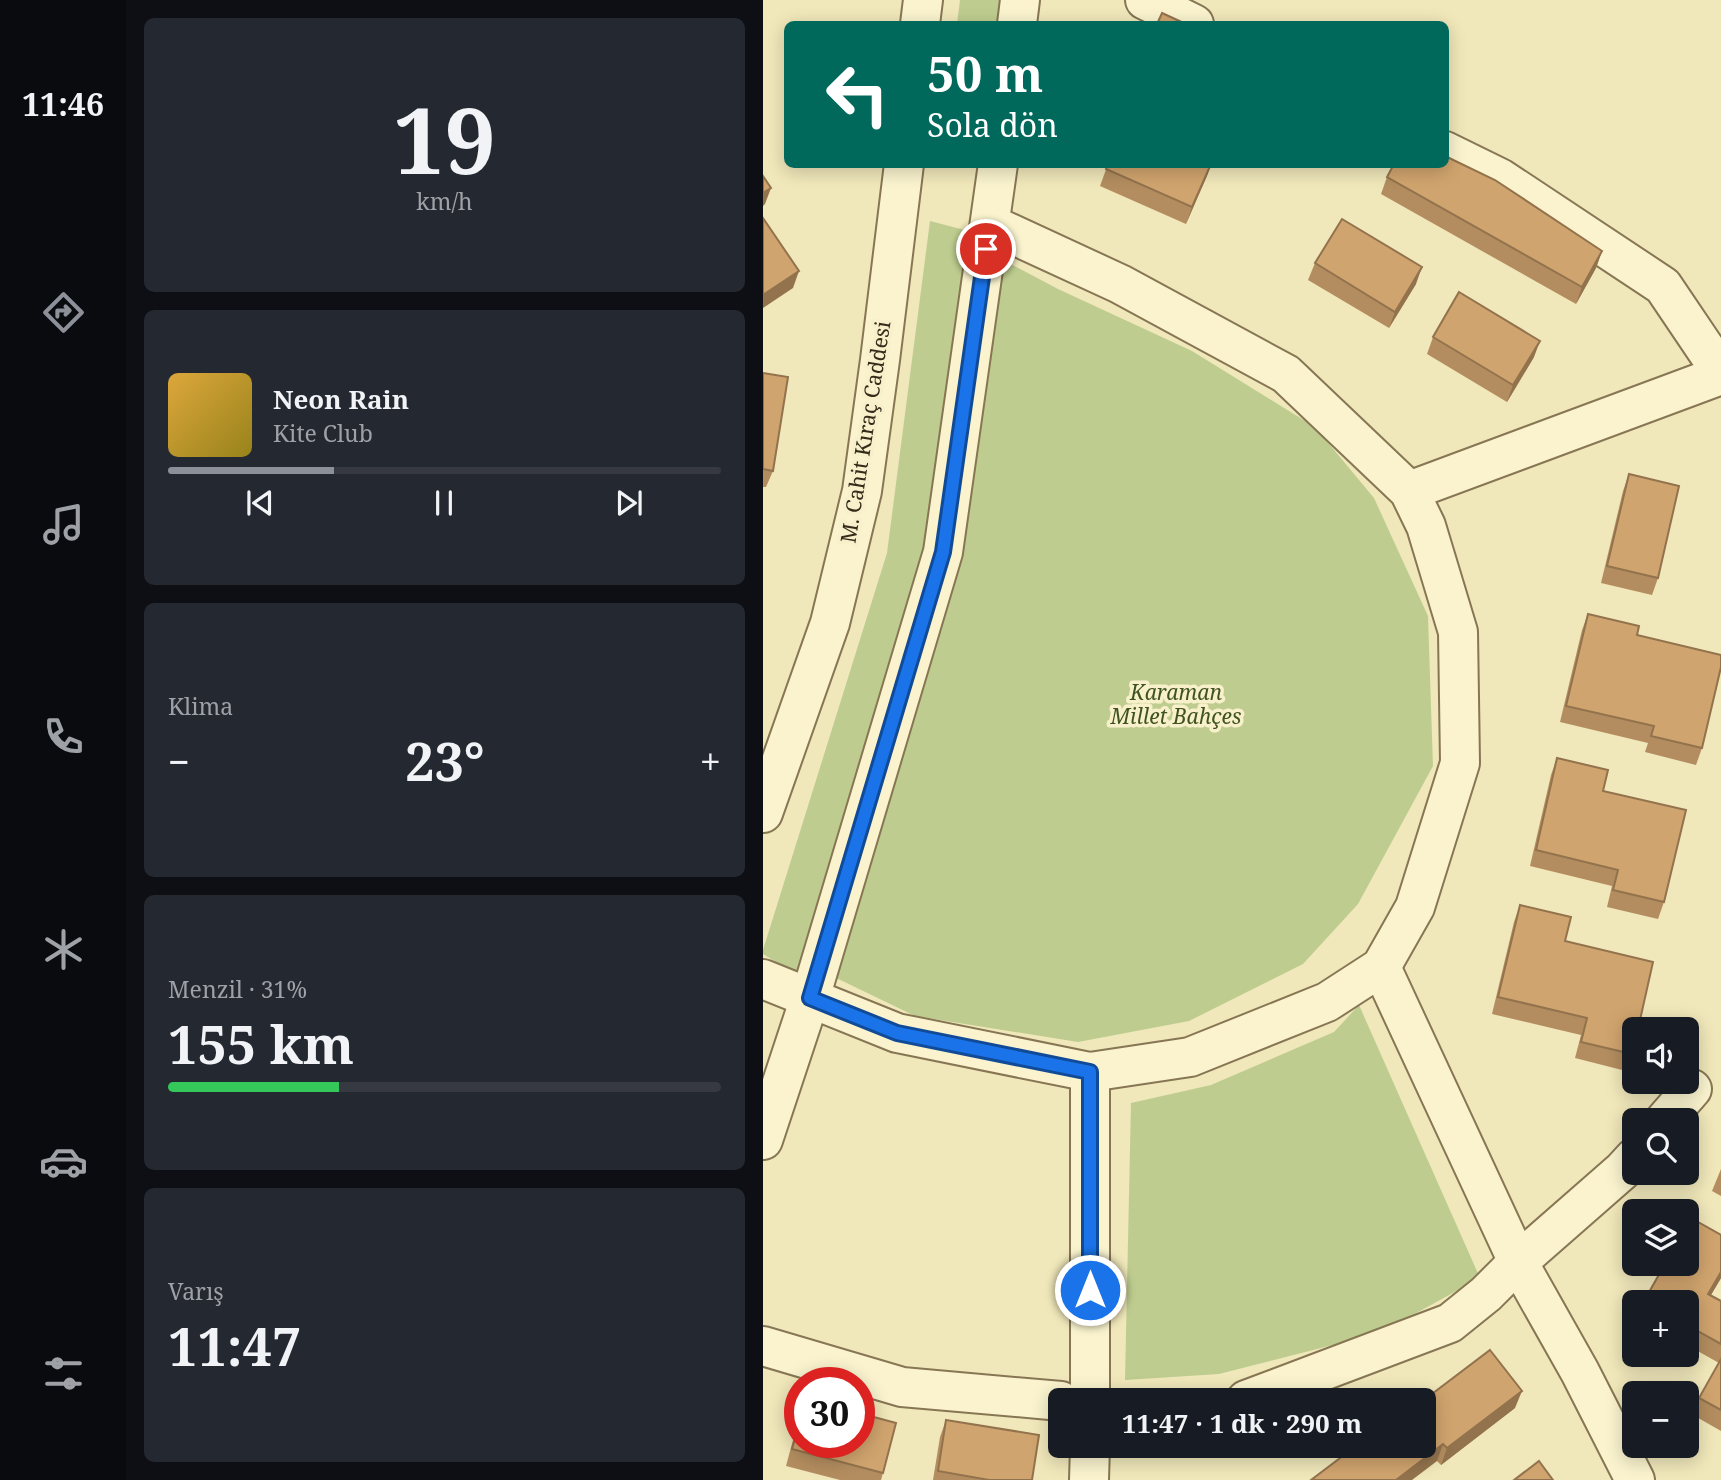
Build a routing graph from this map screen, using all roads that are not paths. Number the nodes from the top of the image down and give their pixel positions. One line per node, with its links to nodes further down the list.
1 (923, 0): 4 (street)
2 (1020, 0): 5 (street)
3 (1145, 0): 6 (street)
4 (920, 21)
5 (1017, 21)
6 (1188, 21)
7 (1449, 153): 11 (street)
8 (904, 168): 13 (street, M. Cahit Kıraç Caddesi)
9 (996, 168): 10 (street)
10 (989, 223): 12 (street); 16 (street)
11 (1721, 373): 12 (street)
12 (1409, 491): 14 (street)
13 (763, 813)
14 (1381, 967): 17 (street); 22 (street)
15 (763, 979): 16 (street)
16 (810, 998): 17 (street); 20 (street)
17 (1090, 1072): 24 (street)
18 (1688, 1094): 19 (street)
19 (1675, 1108)
20 (763, 1140)
21 (1622, 1171): 22 (street)
22 (1518, 1262): 25 (street); 29 (street)
23 (763, 1346): 26 (street)
24 (1090, 1388)
25 (1277, 1388)
26 (1048, 1400)
27 (1090, 1458): 28 (street)
28 (1089, 1480)
29 (1635, 1480)

